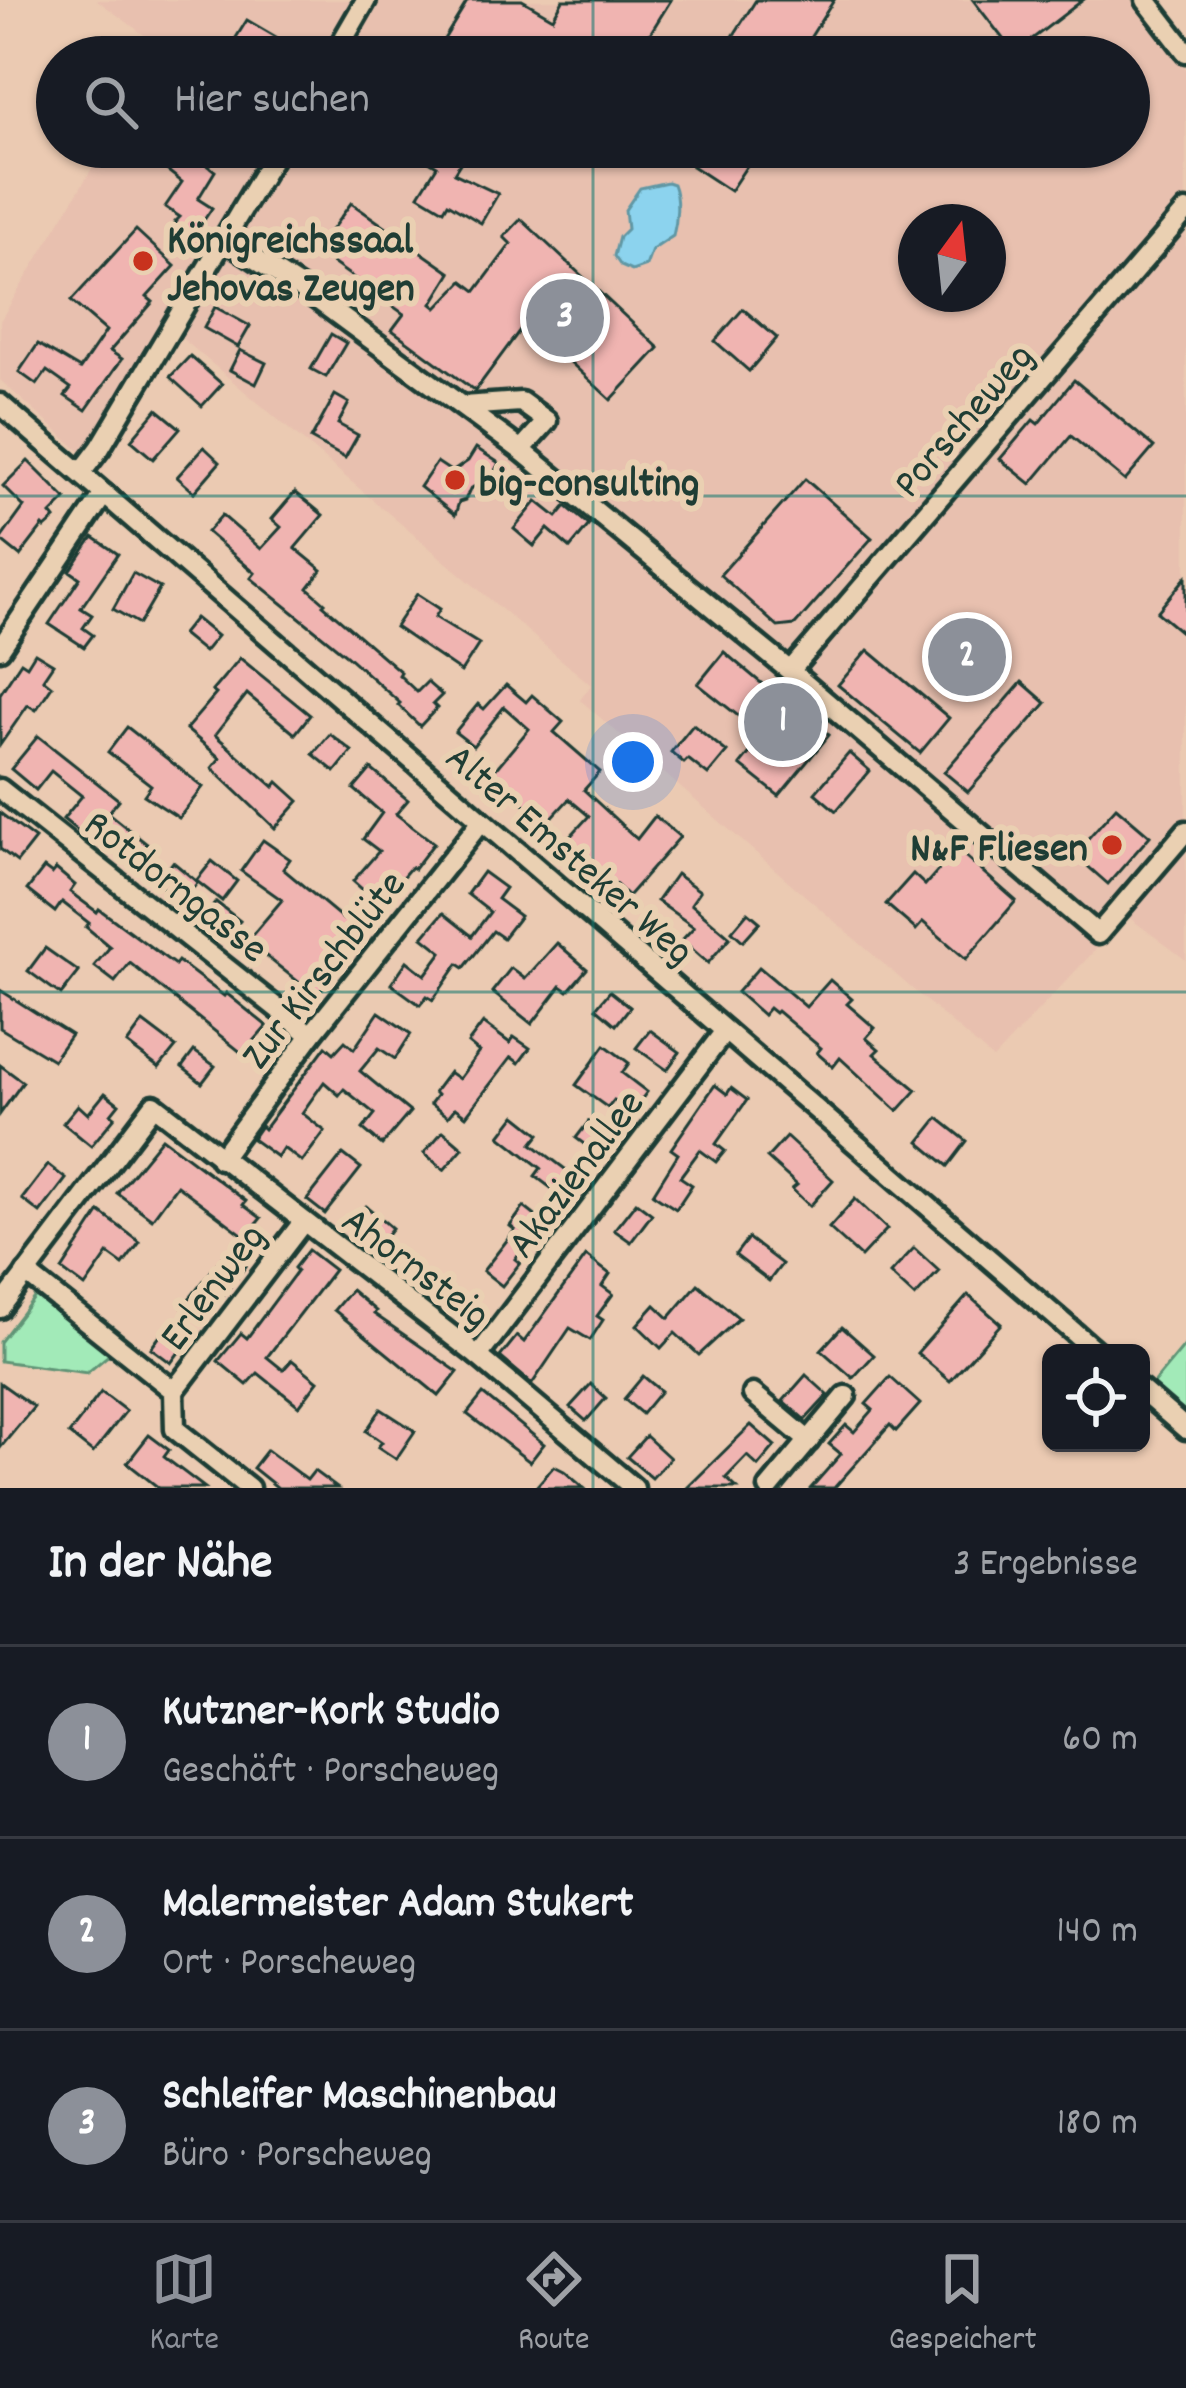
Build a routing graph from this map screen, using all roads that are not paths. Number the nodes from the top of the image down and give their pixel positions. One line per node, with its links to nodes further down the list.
1 (367, 0): 3 (street)
2 (1146, 0): 4 (street)
3 (345, 36)
4 (1186, 52)
5 (266, 168): 7 (street)
6 (1186, 211): 14 (street, Porscheweg)
7 (224, 238): 9 (street); 11 (street)
8 (0, 404): 11 (street, Alter Emsteker Weg)
9 (463, 406): 10 (street); 10 (street)
10 (521, 450): 14 (street)
11 (81, 473): 12 (street, Alter Emsteker Weg)
12 (104, 494): 13 (street); 16 (street, Alter Emsteker Weg)
13 (0, 649)
14 (790, 671): 17 (street)
15 (0, 788): 19 (street, Rotdorngasse)
16 (481, 823): 18 (street, Alter Emsteker Weg); 19 (street, Zur Kirschblüte)
17 (1186, 831)
18 (725, 1031): 24 (street, Alter Emsteker Weg); 25 (street, Akazienallee)
19 (311, 1035): 20 (street, Zur Kirschblüte)
20 (220, 1159): 21 (street, Ahornsteig); 22 (street, Ahornsteig)
21 (303, 1222): 25 (street, Ahornsteig); 26 (street, Erlenweg)
22 (26, 1273): 23 (street); 26 (street)
23 (0, 1308)
24 (1088, 1344)
25 (478, 1356): 33 (street, Ahornsteig)
26 (174, 1390): 32 (street)
27 (753, 1394): 31 (street)
28 (846, 1396): 31 (street)
29 (1150, 1398): 30 (street)
30 (1186, 1430)
31 (809, 1441): 34 (street)
32 (249, 1488)
33 (634, 1488)
34 (769, 1488)

